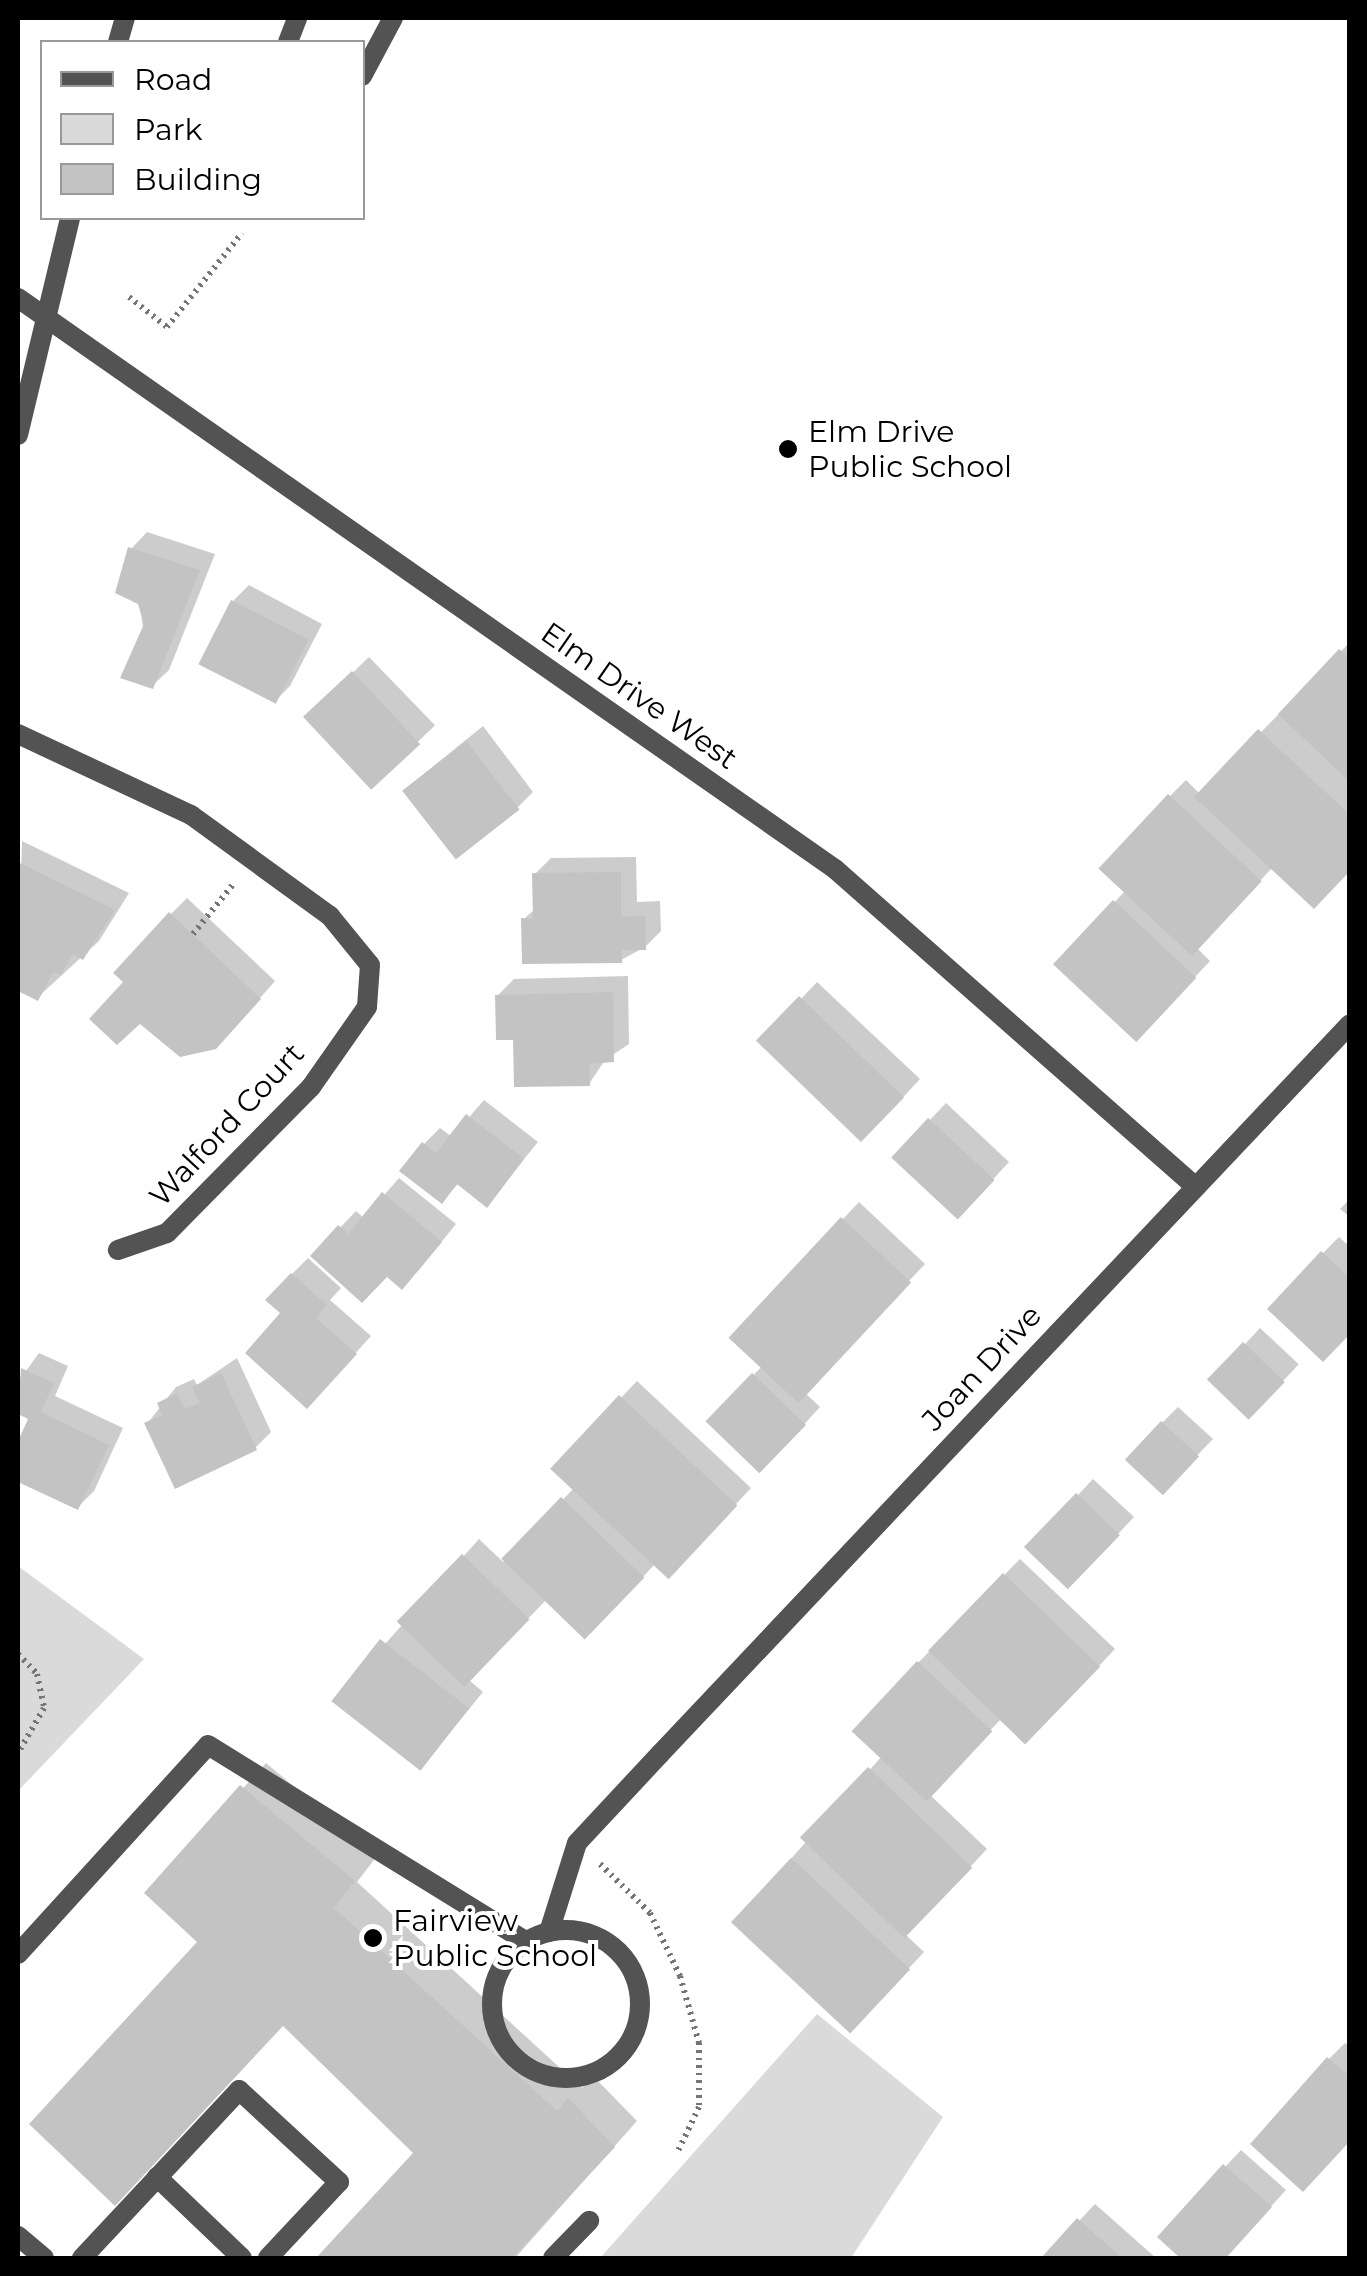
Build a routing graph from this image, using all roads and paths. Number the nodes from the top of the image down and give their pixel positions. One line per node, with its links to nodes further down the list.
1 (393, 18): 2 (street)
2 (365, 70)
3 (70, 220): 7 (street)
4 (242, 233): 5 (path)
5 (129, 297)
6 (18, 298): 7 (street, Elm Drive West)
7 (46, 319): 8 (street); 13 (street, Elm Drive West)
8 (18, 435)
9 (18, 734): 10 (street, Walford Court)
10 (254, 858): 11 (path); 14 (street, Walford Court)
11 (193, 934)
12 (1350, 1024): 13 (street, Joan Drive)
13 (1194, 1185): 17 (street, Joan Drive)
14 (118, 1250)
15 (18, 1654): 16 (path)
16 (18, 1753)
17 (577, 1843): 18 (street); 21 (path)
18 (550, 1932): 19 (street); 19 (street)
19 (528, 1942): 20 (street)
20 (18, 1954)
21 (678, 2151)
22 (157, 2178): 26 (street); 27 (street); 28 (street)
23 (588, 2221): 29 (street)
24 (18, 2236): 25 (street)
25 (44, 2258)
26 (82, 2258)
27 (242, 2258)
28 (268, 2258)
29 (553, 2258)

